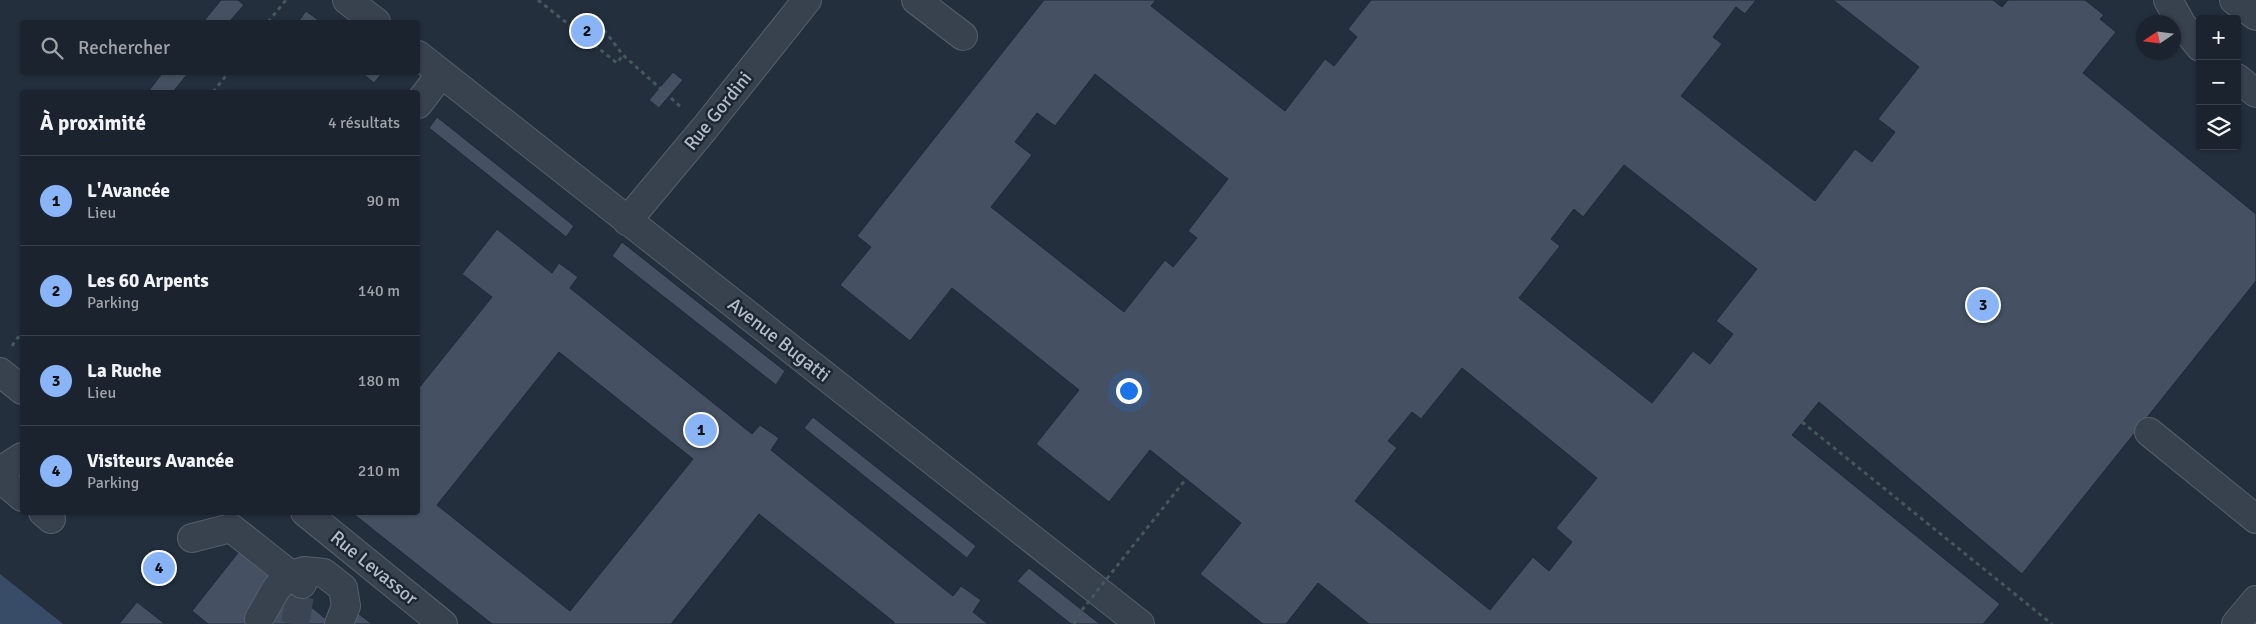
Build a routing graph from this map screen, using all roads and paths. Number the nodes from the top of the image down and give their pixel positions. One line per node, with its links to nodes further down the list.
1 (286, 0): 9 (path)
2 (347, 0): 10 (lane)
3 (538, 0): 14 (path)
4 (806, 0): 22 (lane, Rue Gordini)
5 (916, 0): 12 (lane)
6 (2168, 0): 13 (lane)
7 (2234, 0): 8 (lane)
8 (2256, 16)
9 (270, 20)
10 (373, 20)
11 (604, 30): 14 (path)
12 (962, 36)
13 (2196, 43)
14 (623, 55): 22 (path)
15 (420, 58): 16 (lane, Avenue Bugatti)
16 (441, 74): 21 (lane); 23 (lane, Avenue Bugatti)
17 (226, 75): 19 (path)
18 (2241, 81): 20 (lane)
19 (214, 90)
20 (2256, 93)
21 (420, 101)
22 (704, 129): 23 (lane, Rue Gordini)
23 (627, 221): 42 (lane, Avenue Bugatti)
24 (0, 372): 25 (lane)
25 (20, 388)
26 (1802, 422): 43 (path)
27 (2149, 432): 34 (lane)
28 (20, 459): 29 (lane)
29 (0, 471)
30 (0, 478): 32 (lane)
31 (1186, 479): 41 (path, bridge)
32 (20, 494)
33 (309, 515): 40 (lane, Rue Levassor)
34 (2256, 519)
35 (192, 538): 36 (lane)
36 (302, 584)
37 (2256, 600): 44 (lane)
38 (259, 619): 39 (lane)
39 (339, 624)
40 (443, 624)
41 (1074, 624)
42 (1140, 624)
43 (2052, 624)
44 (2236, 624)

